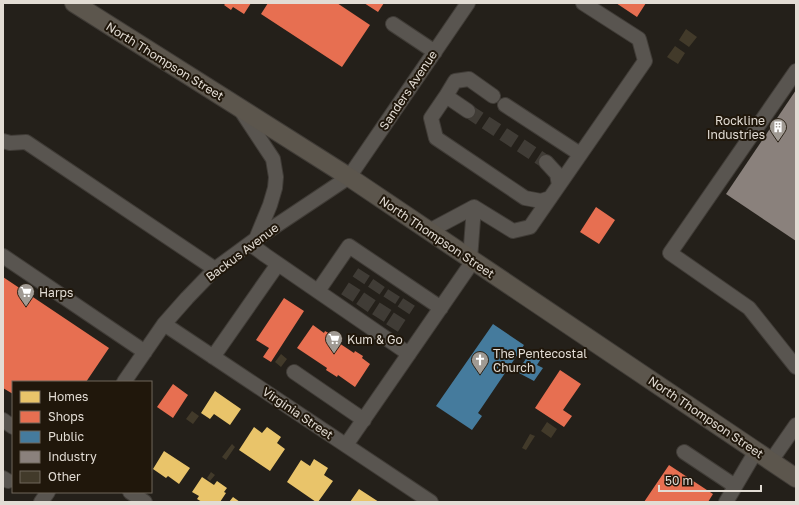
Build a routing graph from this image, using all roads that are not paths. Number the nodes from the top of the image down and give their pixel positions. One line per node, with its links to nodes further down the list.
1 (74, 3): 10 (main road, North Thompson Street)
2 (468, 3): 5 (street, Sanders Avenue)
3 (584, 3): 13 (street)
4 (393, 24): 5 (street)
5 (434, 52): 15 (street, Sanders Avenue)
6 (796, 71): 31 (street)
7 (446, 96): 8 (street); 11 (street); 17 (street)
8 (493, 96)
9 (505, 105): 13 (street)
10 (238, 107): 15 (main road, North Thompson Street); 20 (street)
11 (468, 111)
12 (3, 141): 24 (street)
13 (580, 154): 16 (street)
14 (546, 162): 16 (street)
15 (349, 178): 19 (main road, North Thompson Street); 20 (street, Backus Avenue)
16 (559, 185): 17 (street)
17 (550, 198): 18 (street)
18 (474, 207): 19 (street); 22 (street)
19 (429, 232): 22 (main road, North Thompson Street)
20 (253, 241): 23 (street); 24 (street, Backus Avenue)
21 (3, 256): 28 (street)
22 (472, 260): 26 (street); 39 (main road, North Thompson Street)
23 (278, 264): 25 (street); 30 (street)
24 (215, 269): 27 (street, Backus Avenue)
25 (318, 291): 26 (street); 29 (street)
26 (441, 308): 29 (street)
27 (164, 324): 28 (street, Backus Avenue); 30 (street, Virginia Street)
28 (145, 352): 33 (street, Backus Avenue)
29 (409, 354): 35 (street)
30 (213, 357): 38 (street, Virginia Street)
31 (796, 367)
32 (294, 372): 35 (street)
33 (125, 381)
34 (3, 420): 36 (street)
35 (364, 420): 38 (street)
36 (12, 426)
37 (796, 426): 41 (street)
38 (346, 445): 48 (street, Virginia Street)
39 (756, 451): 41 (main road, North Thompson Street); 45 (street)
40 (684, 452): 45 (street)
41 (771, 461): 42 (main road, North Thompson Street)
42 (796, 478)
43 (47, 493): 46 (street)
44 (132, 493): 47 (street)
45 (732, 497)
46 (41, 502)
47 (145, 502)
48 (431, 502)

